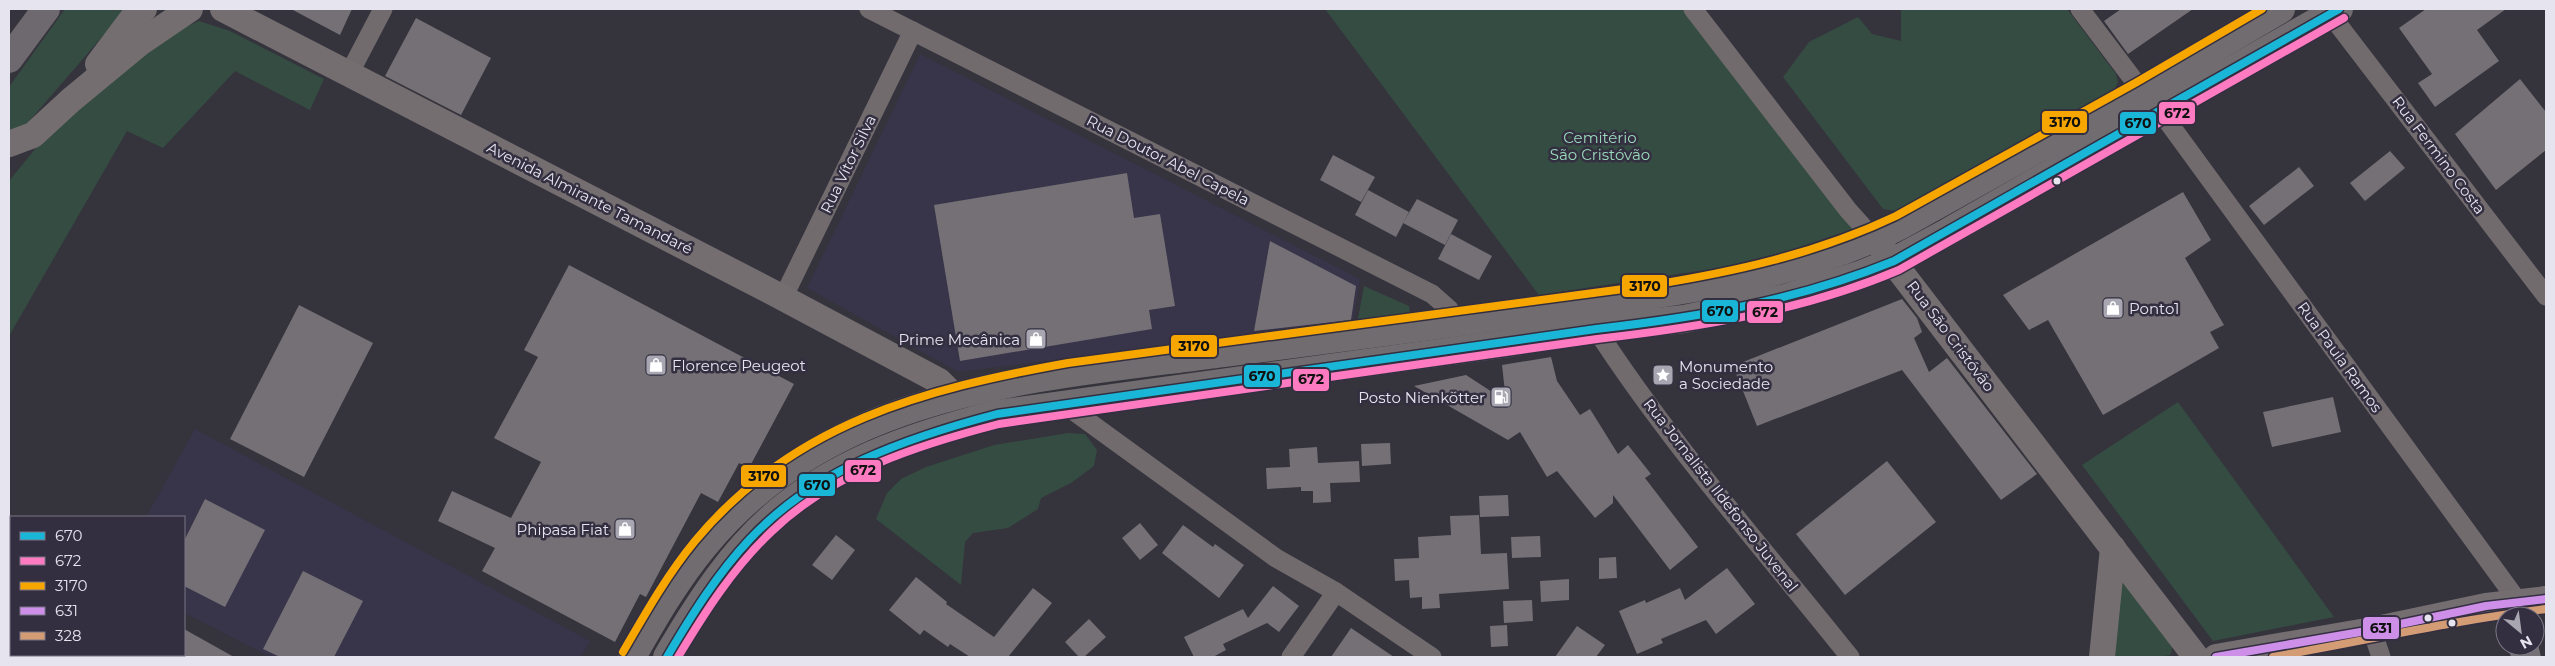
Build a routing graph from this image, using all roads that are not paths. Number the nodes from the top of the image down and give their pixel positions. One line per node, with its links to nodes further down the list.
1 (46, 9): 12 (highway)
2 (144, 9): 14 (main road)
3 (190, 9): 14 (main road)
4 (223, 9): 13 (main road, Avenida Almirante Tamandaré)
5 (383, 9): 13 (street)
6 (869, 9): 11 (street, Rua Doutor Abel Capela)
7 (1694, 9): 21 (street, Rua São Cristóvão)
8 (2080, 9): 15 (street, Rua Paula Ramos)
9 (2281, 9): 15 (main road)
10 (2335, 11): 15 (main road); 23 (street, Rua Fermino Costa)
11 (913, 31): 24 (street, Rua Vítor Silva); 25 (street, Rua Doutor Abel Capela)
12 (9, 58)
13 (349, 74): 24 (main road, Avenida Almirante Tamandaré)
14 (71, 100): 16 (main road)
15 (2151, 101): 19 (main road); 20 (main road); 33 (street, Rua Paula Ramos)
16 (33, 135): 17 (main road); 18 (main road)
17 (9, 144)
18 (9, 163)
19 (1934, 207): 20 (main road); 21 (main road)
20 (1948, 232): 22 (main road)
21 (1874, 239): 22 (main road, Rua São Cristóvão); 25 (main road)
22 (1894, 261): 26 (main road); 30 (main road, Rua São Cristóvão)
23 (2546, 296)
24 (782, 298): 28 (main road, Avenida Almirante Tamandaré)
25 (1456, 323): 27 (main road); 28 (main road)
26 (1596, 329): 27 (main road); 39 (street, Rua Jornalista Ildefonso Juvenal)
27 (1460, 350): 29 (main road)
28 (953, 395): 35 (main road)
29 (1064, 404): 31 (street); 36 (main road)
30 (2113, 548): 40 (main road); 41 (main road, Rua São Cristóvão)
31 (1336, 592): 37 (street); 38 (street)
32 (2546, 599): 33 (main road)
33 (2520, 604): 34 (main road)
34 (2372, 630): 42 (main road); 43 (street)
35 (632, 657)
36 (667, 657)
37 (1290, 657)
38 (1432, 657)
39 (1850, 657)
40 (2102, 657)
41 (2196, 657)
42 (2216, 657)
43 (2380, 657)

